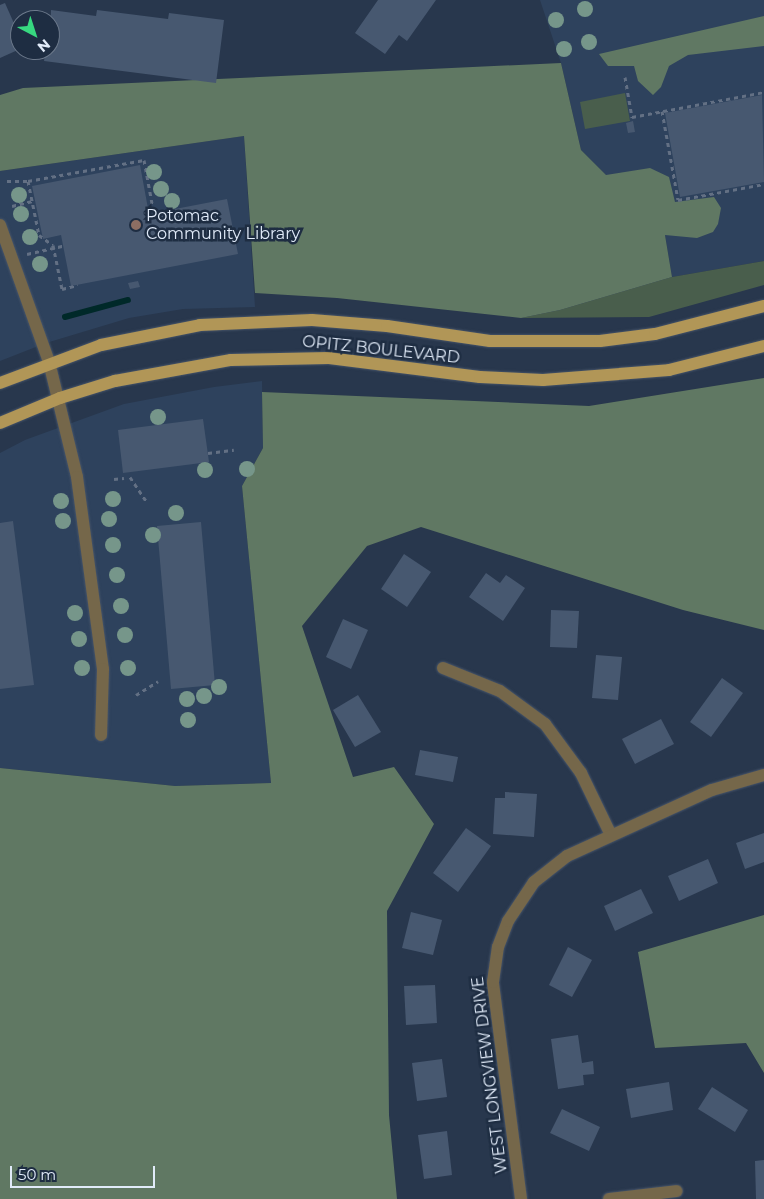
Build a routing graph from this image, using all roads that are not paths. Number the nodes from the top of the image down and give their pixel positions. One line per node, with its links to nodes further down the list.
1 (0, 225): 4 (street)
2 (764, 306): 4 (main road, OPITZ BOULEVARD)
3 (764, 346): 6 (main road, OPITZ BOULEVARD)
4 (49, 362): 5 (main road, OPITZ BOULEVARD); 6 (street)
5 (0, 383)
6 (60, 398): 7 (main road, OPITZ BOULEVARD); 9 (street)
7 (0, 423)
8 (443, 668): 11 (street)
9 (101, 735)
10 (764, 775): 11 (street, WEST LONGVIEW DRIVE)
11 (611, 835): 13 (street, WEST LONGVIEW DRIVE)
12 (677, 1191): 14 (street)
13 (521, 1199)
14 (609, 1199)

